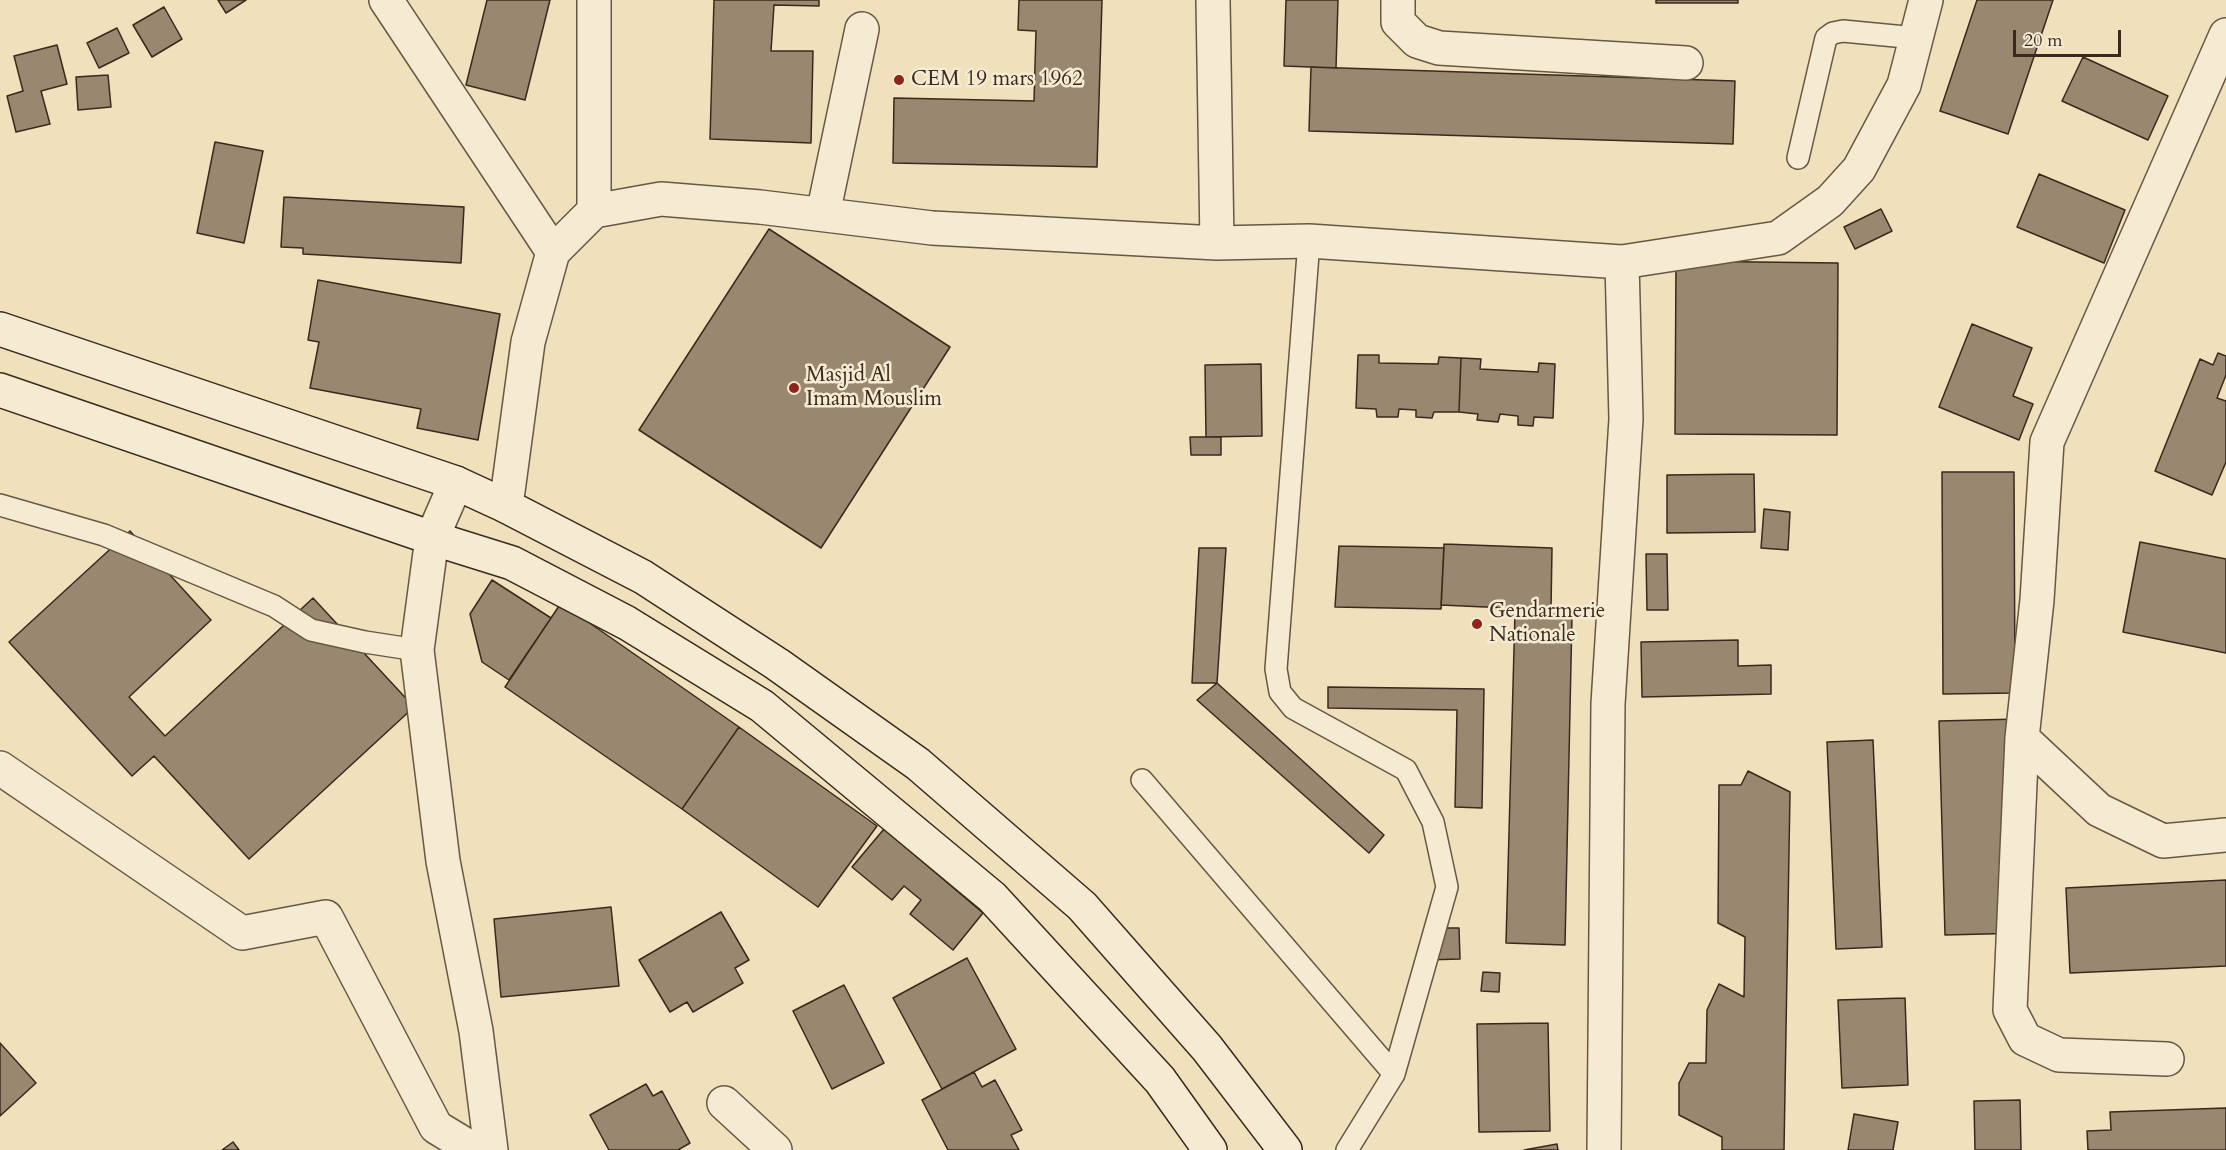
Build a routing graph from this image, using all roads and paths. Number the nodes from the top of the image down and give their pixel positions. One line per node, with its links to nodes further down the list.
1 (386, 0): 15 (street)
2 (594, 0): 11 (street)
3 (1213, 0): 14 (street)
4 (1398, 0): 9 (street)
5 (1926, 0): 8 (street)
6 (862, 28): 12 (street)
7 (2226, 35): 24 (street)
8 (1916, 38): 10 (lane); 16 (street)
9 (1686, 63)
10 (1798, 158)
11 (594, 210): 12 (street); 15 (street)
12 (823, 214): 14 (street)
13 (1309, 241): 14 (street); 16 (street); 29 (lane)
14 (1217, 243)
15 (553, 252): 21 (street)
16 (1622, 262): 37 (street)
17 (0, 329): 19 (street)
18 (0, 390): 22 (street)
19 (456, 483): 21 (street); 22 (street)
20 (0, 505): 23 (lane)
21 (506, 506): 35 (street)
22 (432, 537): 23 (street); 34 (street)
23 (417, 650): 32 (street)
24 (2022, 738): 27 (street); 28 (street)
25 (0, 768): 31 (street)
26 (1142, 780): 29 (lane)
27 (2226, 835)
28 (2168, 1059)
29 (1394, 1074): 36 (lane)
30 (724, 1103): 33 (street)
31 (474, 1150)
32 (491, 1150)
33 (775, 1150)
34 (1210, 1150)
35 (1285, 1150)
36 (1347, 1150)
37 (1604, 1150)

